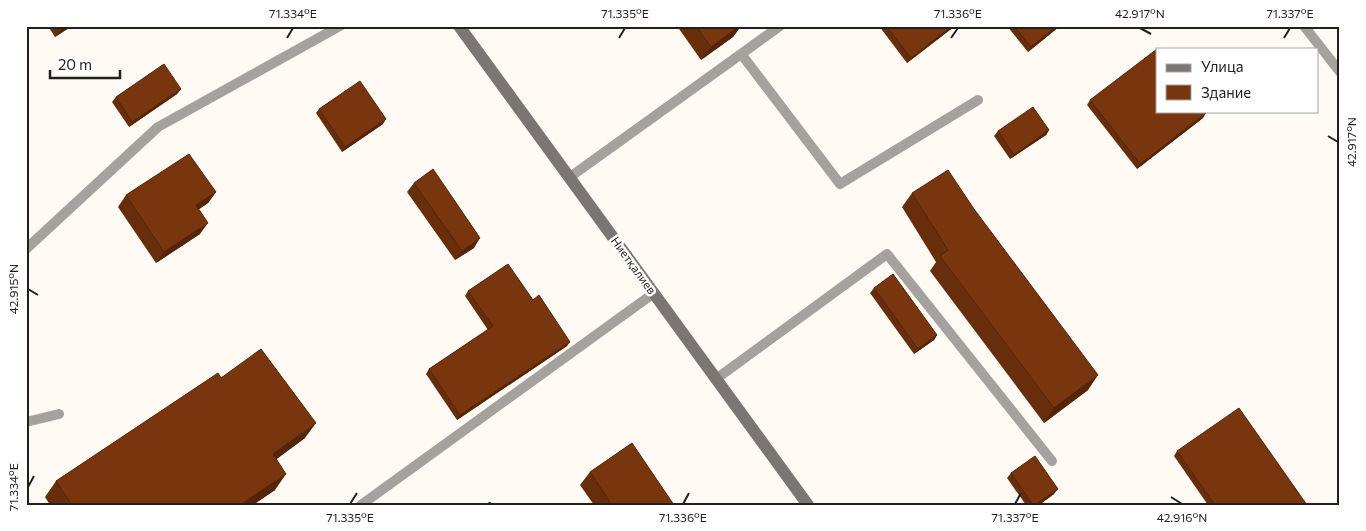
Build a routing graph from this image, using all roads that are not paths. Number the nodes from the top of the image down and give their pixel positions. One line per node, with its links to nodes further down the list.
1 (340, 26): 9 (lane)
2 (460, 26): 8 (street, Ниетқалиев)
3 (780, 26): 5 (lane)
4 (1304, 26): 6 (lane)
5 (742, 56): 7 (lane); 8 (lane)
6 (1340, 72)
7 (978, 100)
8 (570, 177): 10 (street, Ниетқалиев)
9 (26, 248)
10 (654, 293): 11 (street, Ниетқалиев); 15 (lane)
11 (716, 379): 14 (lane); 16 (street, Ниетқалиев)
12 (59, 414): 13 (lane)
13 (26, 422)
14 (1052, 461)
15 (360, 505)
16 (808, 505)

